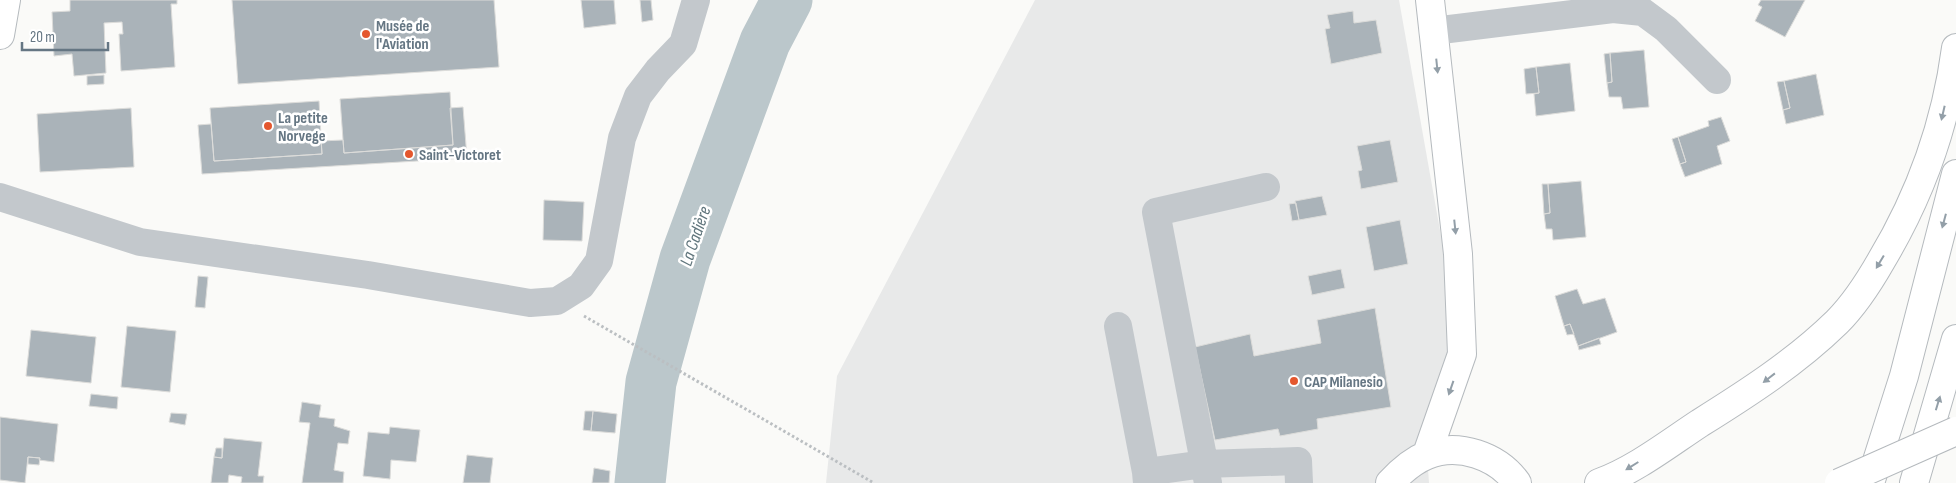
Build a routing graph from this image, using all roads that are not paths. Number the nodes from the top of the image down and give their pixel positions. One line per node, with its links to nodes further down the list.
1 (6, 0): 5 (main road)
2 (696, 0): 10 (street)
3 (1430, 0): 4 (main road)
4 (1433, 31): 7 (street); 14 (main road, one-way to 14)
5 (0, 35)
6 (1956, 48): 20 (main road, one-way to 20)
7 (1717, 80)
8 (1956, 174): 22 (main road, one-way to 22)
9 (1266, 187): 15 (street)
10 (0, 198)
11 (1118, 326): 16 (street)
12 (1956, 339): 23 (main road, one-way to 12)
13 (1956, 431): 21 (main road, bridge)
14 (1428, 454): 18 (main road); 19 (main road)
15 (1206, 474): 16 (street); 17 (street)
16 (1147, 478)
17 (1299, 483)
18 (1390, 483)
19 (1517, 483)
20 (1599, 483)
21 (1839, 483)
22 (1870, 483)
23 (1914, 483)

